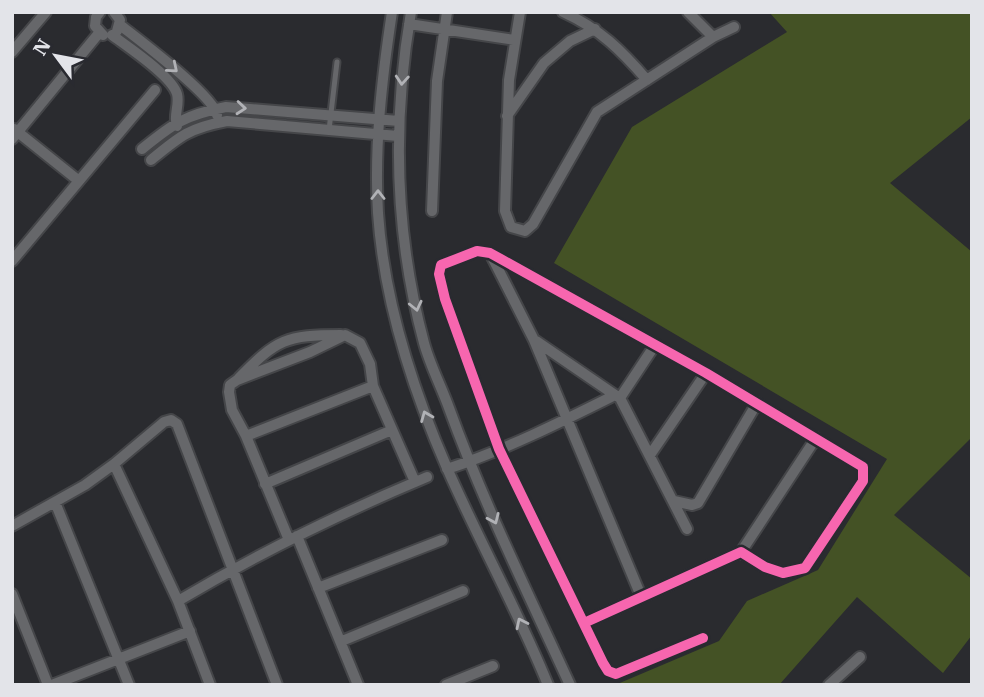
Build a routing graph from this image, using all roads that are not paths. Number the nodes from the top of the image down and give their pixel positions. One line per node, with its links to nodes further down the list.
1 (46, 12): 18 (street)
2 (100, 12): 14 (street)
3 (114, 12): 10 (street)
4 (392, 12): 25 (street)
5 (447, 12): 12 (street)
6 (520, 12): 17 (street)
7 (563, 12): 13 (street)
8 (688, 12): 16 (street)
9 (410, 18): 12 (street); 26 (street, one-way to 26)
10 (120, 25): 15 (street); 22 (street, one-way to 22)
11 (734, 27): 16 (street)
12 (443, 29): 17 (street); 37 (street)
13 (595, 29): 20 (street); 24 (street)
14 (99, 33): 15 (street); 30 (street)
15 (112, 35): 27 (street)
16 (713, 37): 20 (street)
17 (515, 40): 24 (street)
18 (12, 52)
19 (337, 62): 23 (lane)
20 (647, 80): 24 (street)
21 (155, 90): 36 (street)
22 (215, 109): 23 (street, one-way to 23); 27 (street); 28 (street)
23 (331, 116): 25 (street); 29 (lane)
24 (507, 117)
25 (380, 120): 26 (street); 32 (street)
26 (399, 121): 33 (street)
27 (175, 122): 31 (street); 34 (street)
28 (218, 123): 29 (street); 31 (street)
29 (329, 130): 32 (street)
30 (14, 133): 36 (street)
31 (182, 134): 35 (street)
32 (378, 134): 33 (street); 56 (street, one-way to 32)
33 (398, 136): 54 (street, one-way to 54)
34 (142, 149)
35 (151, 160)
36 (79, 181): 39 (street)
37 (432, 211)
38 (490, 253): 41 (street); 42 (street); 52 (street)
39 (12, 261)
40 (345, 335): 44 (street); 44 (street); 45 (street)
41 (534, 340): 46 (street); 48 (street)
42 (655, 345): 43 (street); 46 (street)
43 (706, 373): 47 (street); 53 (street)
44 (237, 380): 50 (street)
45 (373, 386): 49 (street); 50 (street)
46 (617, 396): 48 (street); 53 (street)
47 (757, 403): 51 (street); 60 (street)
48 (568, 419): 52 (street); 71 (street)
49 (392, 430): 58 (street); 59 (street)
50 (246, 436): 59 (street)
51 (816, 438): 66 (street); 66 (street)
52 (499, 449): 54 (street); 73 (street)
53 (650, 455): 60 (street)
54 (469, 462): 56 (street); 87 (street, one-way to 87)
55 (114, 464): 61 (street); 67 (street); 72 (street)
56 (447, 469): 86 (street, one-way to 56)
57 (426, 477): 58 (street)
58 (415, 482): 64 (street)
59 (265, 484): 64 (street)
60 (674, 501): 63 (street)
61 (55, 502): 62 (street); 78 (street)
62 (12, 526)
63 (687, 529)
64 (293, 538): 67 (street); 68 (street)
65 (442, 540): 68 (street)
66 (741, 552): 71 (street)
67 (232, 569): 72 (street); 83 (street)
68 (318, 588): 76 (street)
69 (463, 591): 76 (street)
70 (12, 594): 80 (street)
71 (641, 596): 73 (street)
72 (178, 601): 74 (street)
73 (583, 623): 75 (street)
74 (190, 631): 78 (street); 82 (street)
75 (703, 638)
76 (342, 640): 84 (street)
77 (860, 657): 88 (street)
78 (120, 660): 80 (street); 81 (street)
79 (493, 666): 85 (street)
80 (50, 685)
81 (129, 685)
82 (210, 685)
83 (277, 685)
84 (358, 685)
85 (446, 685)
86 (548, 685)
87 (570, 685)
88 (830, 685)

